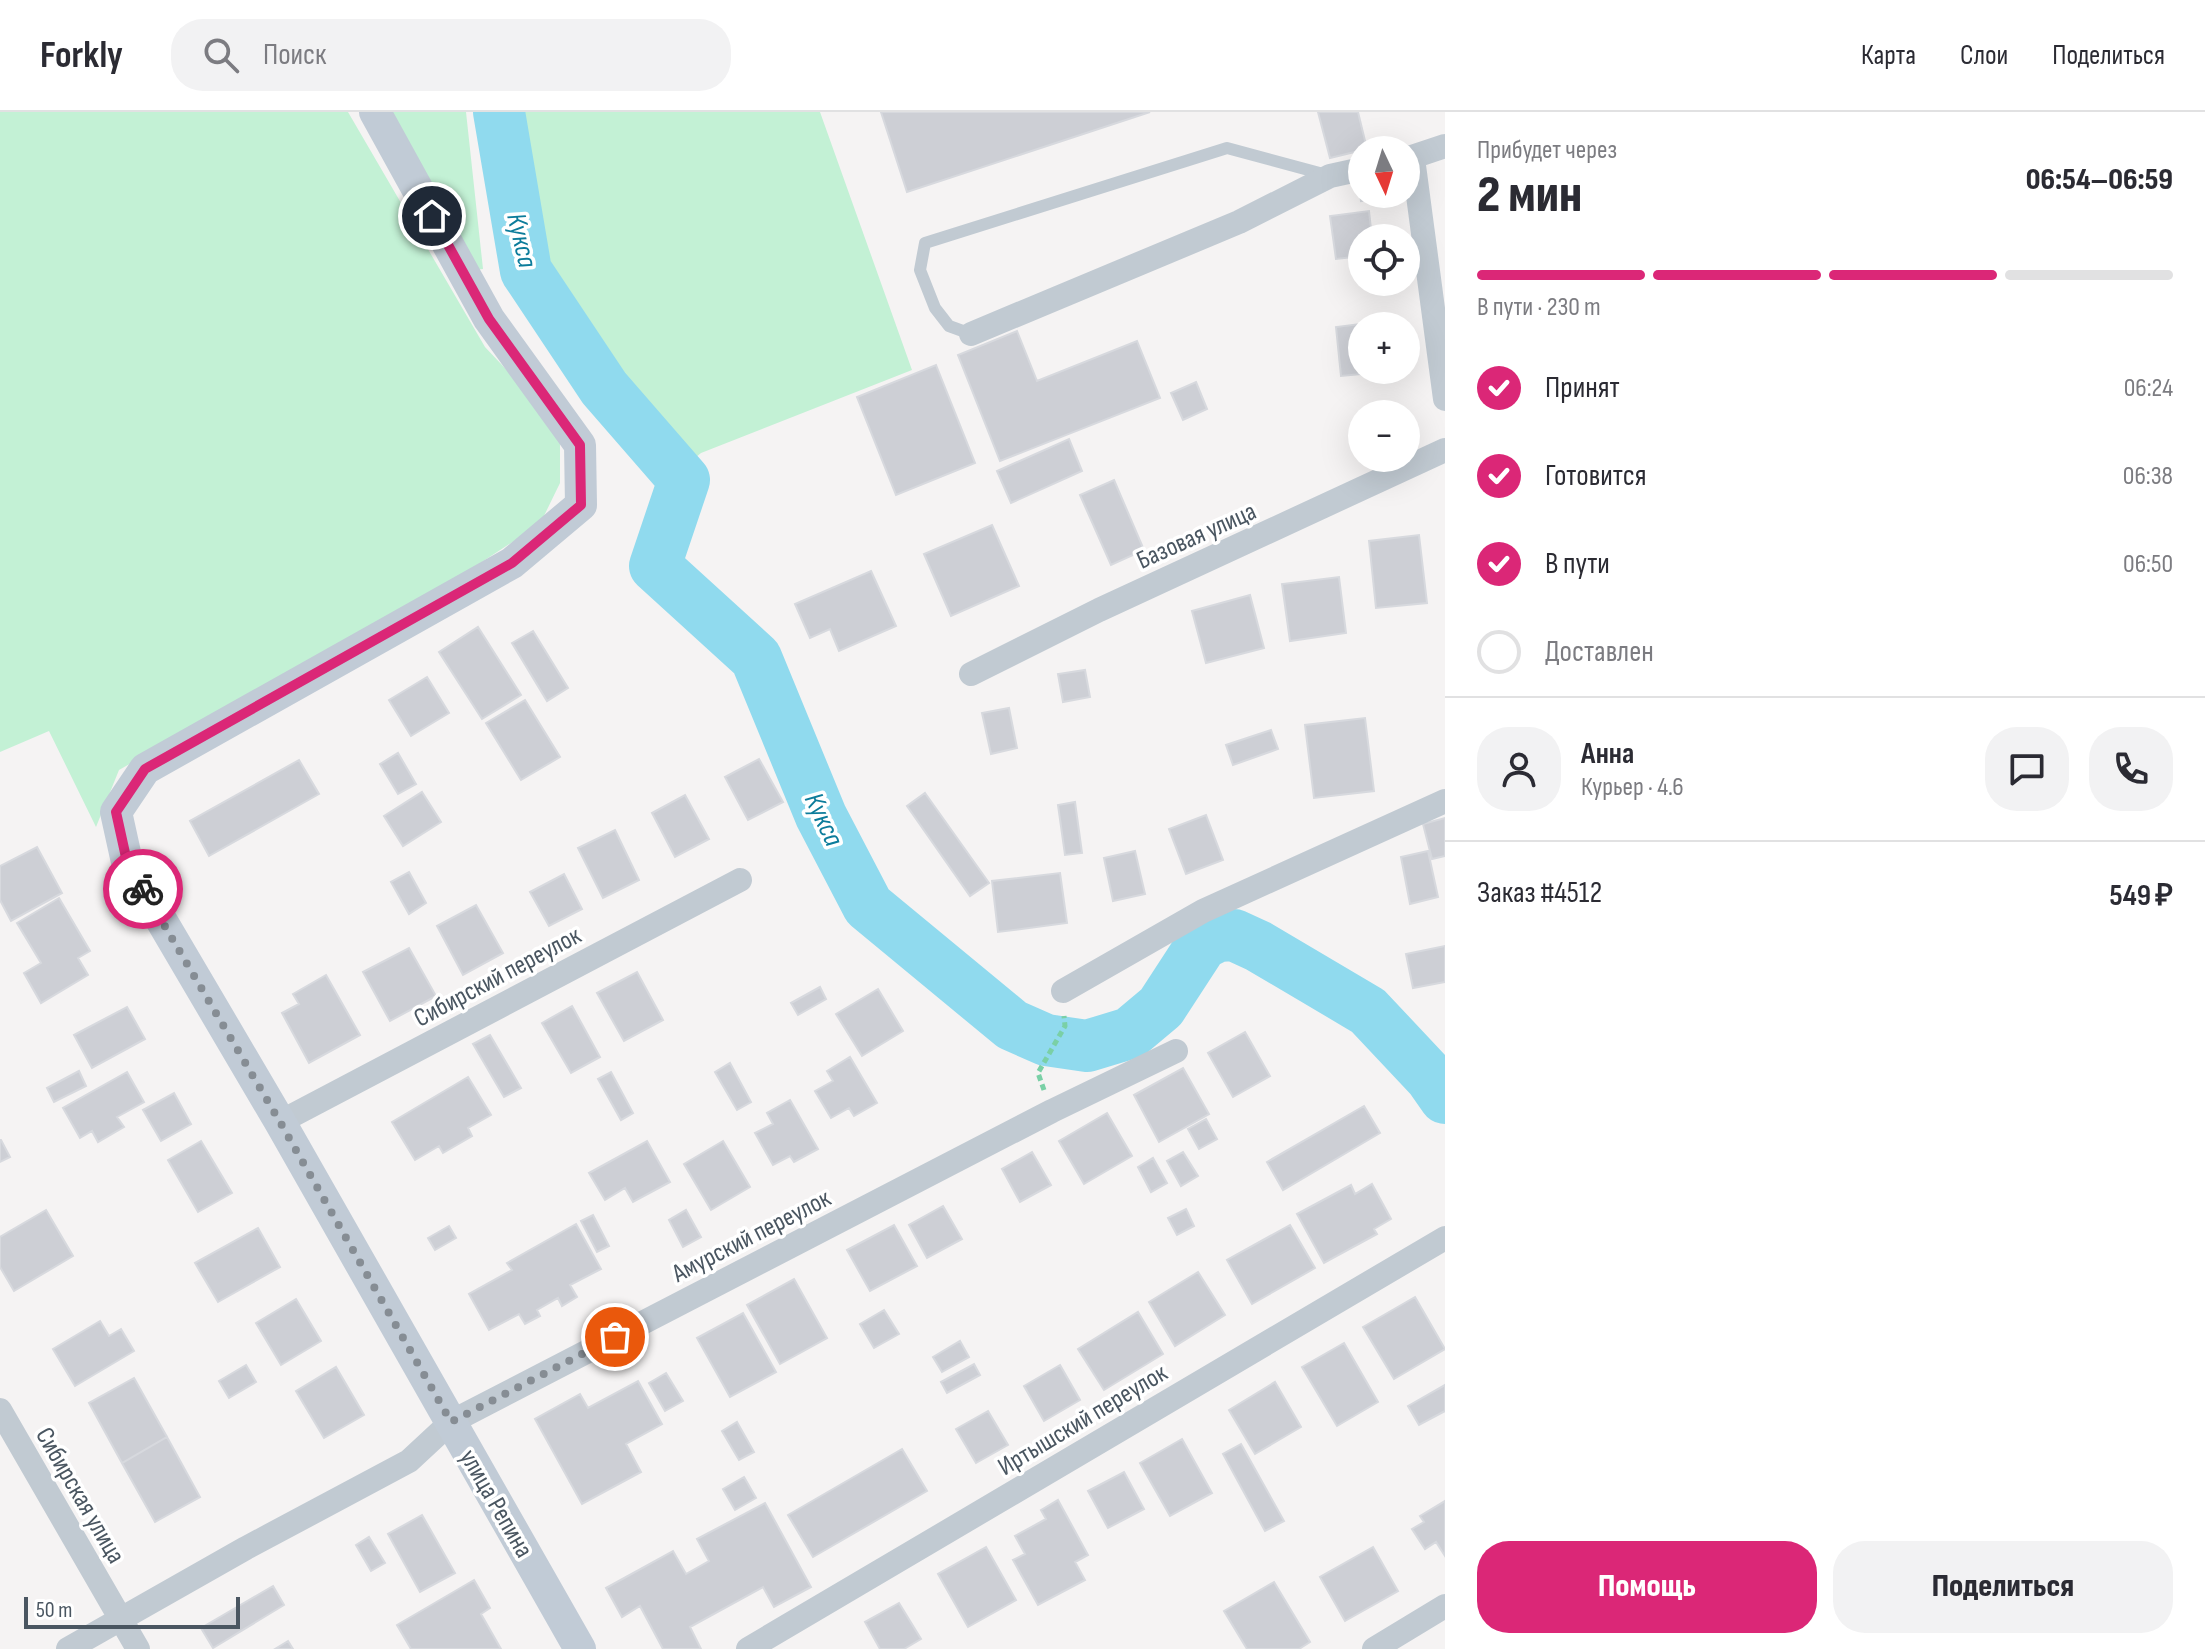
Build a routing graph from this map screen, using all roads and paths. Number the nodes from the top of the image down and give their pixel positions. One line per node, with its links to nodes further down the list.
1 (375, 112): 17 (street, улица Репина)
2 (1445, 146): 3 (street)
3 (1420, 155)
4 (1348, 172): 5 (street)
5 (1330, 176): 7 (street); 7 (lane)
6 (1417, 208): 8 (street)
7 (971, 334)
8 (1445, 399)
9 (1445, 450): 10 (street, Базовая улица)
10 (971, 674)
11 (1445, 801): 13 (street)
12 (740, 880): 17 (street, Сибирский переулок)
13 (1063, 991)
14 (1065, 1026): 16 (path)
15 (1176, 1051): 20 (street, Амурский переулок)
16 (1049, 1055)
17 (280, 1122): 20 (street, улица Репина)
18 (1445, 1238): 26 (street, Иртышский переулок)
19 (0, 1410): 22 (street, Сибирская улица)
20 (451, 1422): 22 (street, Амурский переулок); 25 (street, улица Репина)
21 (1445, 1606): 27 (street)
22 (120, 1619): 23 (street, Амурский переулок); 24 (street, Сибирская улица)
23 (68, 1649)
24 (138, 1649)
25 (580, 1649)
26 (748, 1649)
27 (1374, 1649)

